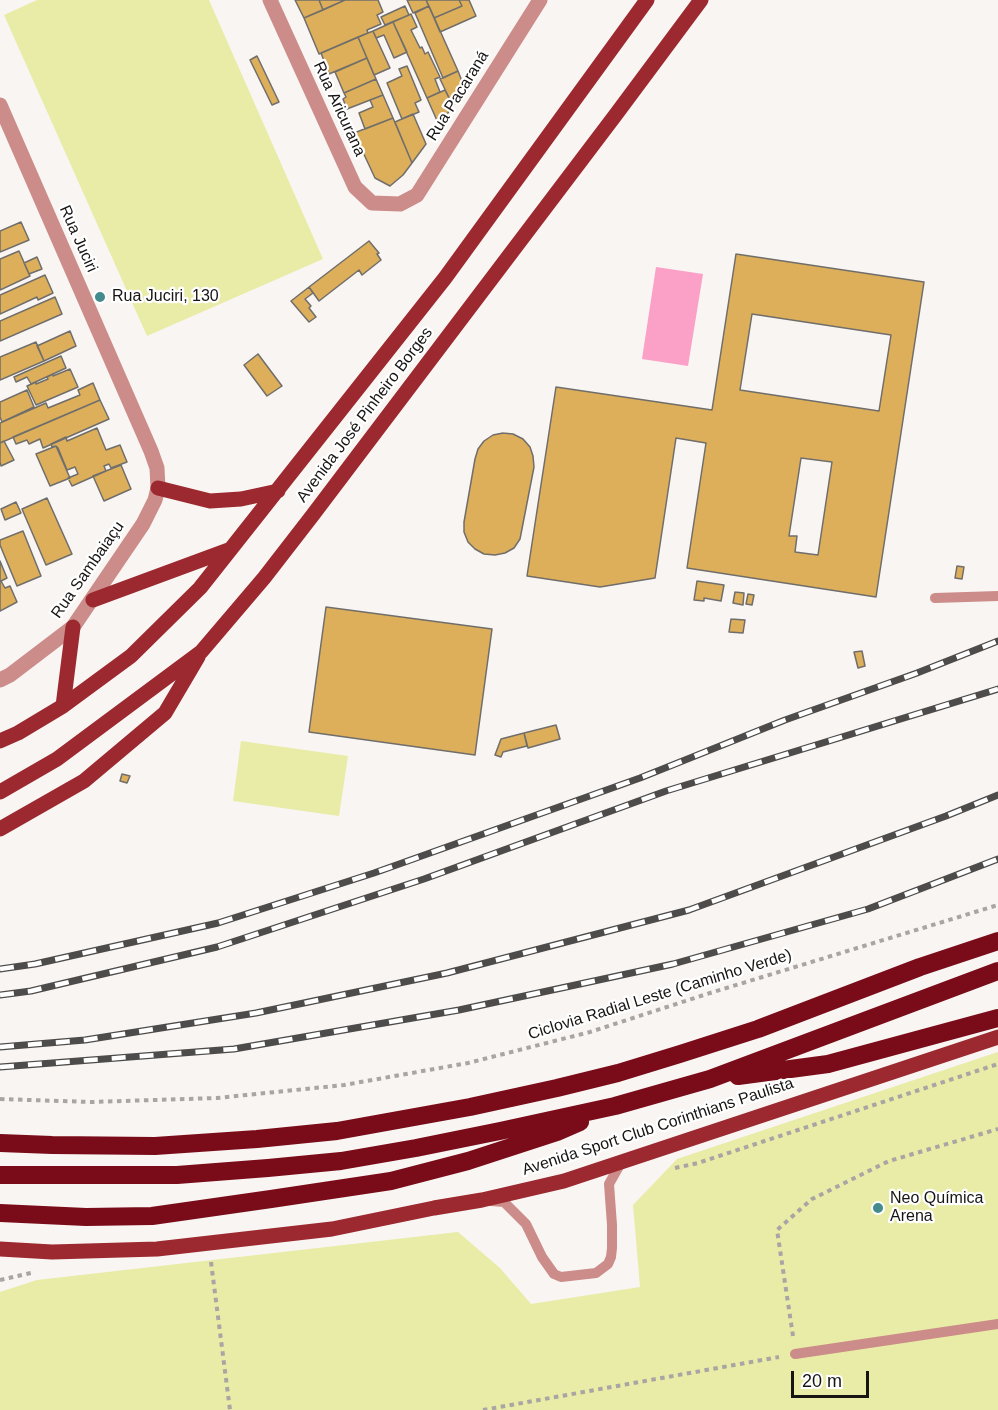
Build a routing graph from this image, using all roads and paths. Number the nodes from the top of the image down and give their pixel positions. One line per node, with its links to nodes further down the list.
1 (270, 0): 6 (street, Rua Aricurana)
2 (540, 0): 6 (street, Rua Pacaraná)
3 (647, 0): 8 (main road, Avenida José Pinheiro Borges)
4 (701, 0): 14 (main road, Avenida José Pinheiro Borges)
5 (0, 105): 7 (street, Rua Juciri)
6 (400, 204)
7 (158, 488): 8 (main road); 12 (street, Rua Sambaiaçu)
8 (278, 491): 9 (main road, Avenida José Pinheiro Borges)
9 (231, 549): 12 (main road); 16 (main road, Avenida José Pinheiro Borges)
10 (998, 596): 11 (lane)
11 (935, 598)
12 (93, 600): 13 (street, Rua Sambaiaçu)
13 (73, 627): 15 (street, Rua Sambaiaçu); 16 (main road)
14 (201, 652): 18 (main road, Avenida José Pinheiro Borges); 19 (main road)
15 (0, 680)
16 (63, 706): 17 (main road, Avenida José Pinheiro Borges)
17 (0, 741)
18 (0, 792)
19 (0, 829)
20 (998, 905): 26 (path, Ciclovia Radial Leste (Caminho Verde))
21 (998, 941): 29 (highway)
22 (998, 971): 25 (highway, Avenida Sport Club Corinthians Paulista)
23 (998, 1018): 25 (highway)
24 (998, 1037): 30 (main road, Avenida Sport Club Corinthians Paulista)
25 (710, 1079): 27 (highway, Avenida Sport Club Corinthians Paulista)
26 (0, 1099)
27 (615, 1106): 31 (highway, Avenida Sport Club Corinthians Paulista); 33 (highway)
28 (998, 1128): 37 (path)
29 (0, 1143)
30 (622, 1161): 32 (main road, Avenida Sport Club Corinthians Paulista); 32 (lane)
31 (0, 1175)
32 (482, 1200): 34 (main road, Avenida Sport Club Corinthians Paulista)
33 (0, 1213)
34 (208, 1243): 35 (main road, Avenida Sport Club Corinthians Paulista); 38 (path)
35 (0, 1249)
36 (998, 1324): 37 (lane)
37 (795, 1354): 39 (path)
38 (230, 1410)
39 (483, 1410)

